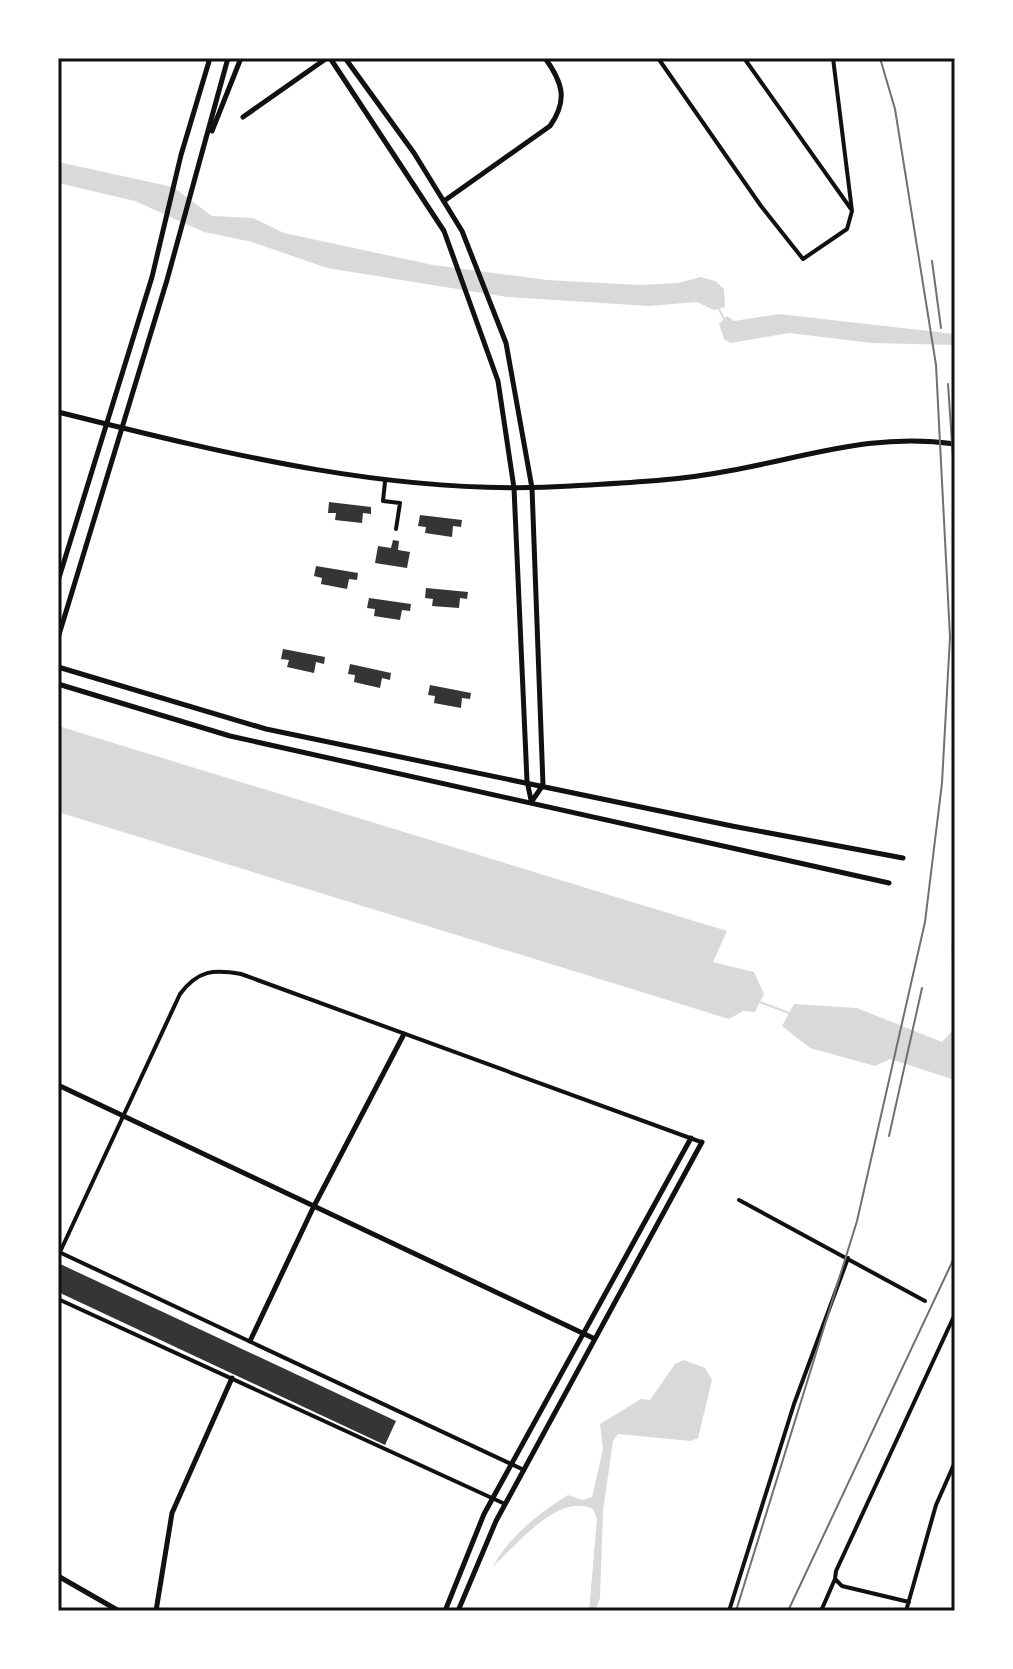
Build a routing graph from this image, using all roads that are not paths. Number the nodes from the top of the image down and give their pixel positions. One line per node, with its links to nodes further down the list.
1 (210, 58): 15 (main road)
2 (228, 58): 11 (main road)
3 (241, 58): 11 (main road)
4 (328, 58): 10 (main road); 19 (main road)
5 (345, 58): 12 (main road)
6 (545, 58): 12 (main road)
7 (658, 58): 13 (street)
8 (744, 58): 13 (street)
9 (833, 58): 13 (street)
10 (243, 117)
11 (208, 139): 16 (main road)
12 (444, 201): 20 (main road)
13 (852, 211)
14 (58, 412): 15 (main road)
15 (106, 424): 16 (main road); 22 (main road)
16 (121, 427): 18 (main road); 23 (main road)
17 (955, 444): 20 (main road)
18 (385, 482): 19 (main road); 21 (street)
19 (514, 488): 20 (main road); 26 (main road)
20 (532, 488): 27 (main road)
21 (396, 529)
22 (58, 581)
23 (58, 638)
24 (58, 667): 26 (main road)
25 (58, 684): 28 (main road)
26 (527, 781): 27 (main road); 28 (main road)
27 (543, 785): 28 (main road); 29 (main road)
28 (532, 801): 30 (main road)
29 (903, 858)
30 (889, 883)
31 (404, 1034): 33 (street); 34 (street); 37 (main road)
32 (58, 1085): 33 (main road)
33 (123, 1116): 37 (main road); 38 (street)
34 (691, 1138): 35 (street); 44 (main road)
35 (702, 1142): 45 (main road)
36 (739, 1200): 39 (street)
37 (313, 1208): 44 (main road); 46 (main road)
38 (59, 1252): 46 (street)
39 (848, 1258): 41 (street); 60 (street)
40 (58, 1299): 47 (street)
41 (925, 1301)
42 (947, 1313): 43 (street)
43 (955, 1314): 54 (street)
44 (582, 1333): 45 (main road); 49 (main road)
45 (595, 1339): 50 (main road)
46 (250, 1341): 49 (street)
47 (232, 1378): 51 (street); 57 (main road)
48 (955, 1462): 55 (street)
49 (511, 1464): 50 (street); 51 (main road)
50 (524, 1470): 52 (main road)
51 (492, 1498): 52 (street); 58 (main road)
52 (505, 1504): 59 (main road)
53 (58, 1576): 56 (main road)
54 (835, 1579): 55 (street); 61 (street)
55 (909, 1602): 62 (street)
56 (119, 1611)
57 (156, 1611)
58 (445, 1611)
59 (458, 1611)
60 (729, 1611)
61 (821, 1611)
62 (906, 1611)

